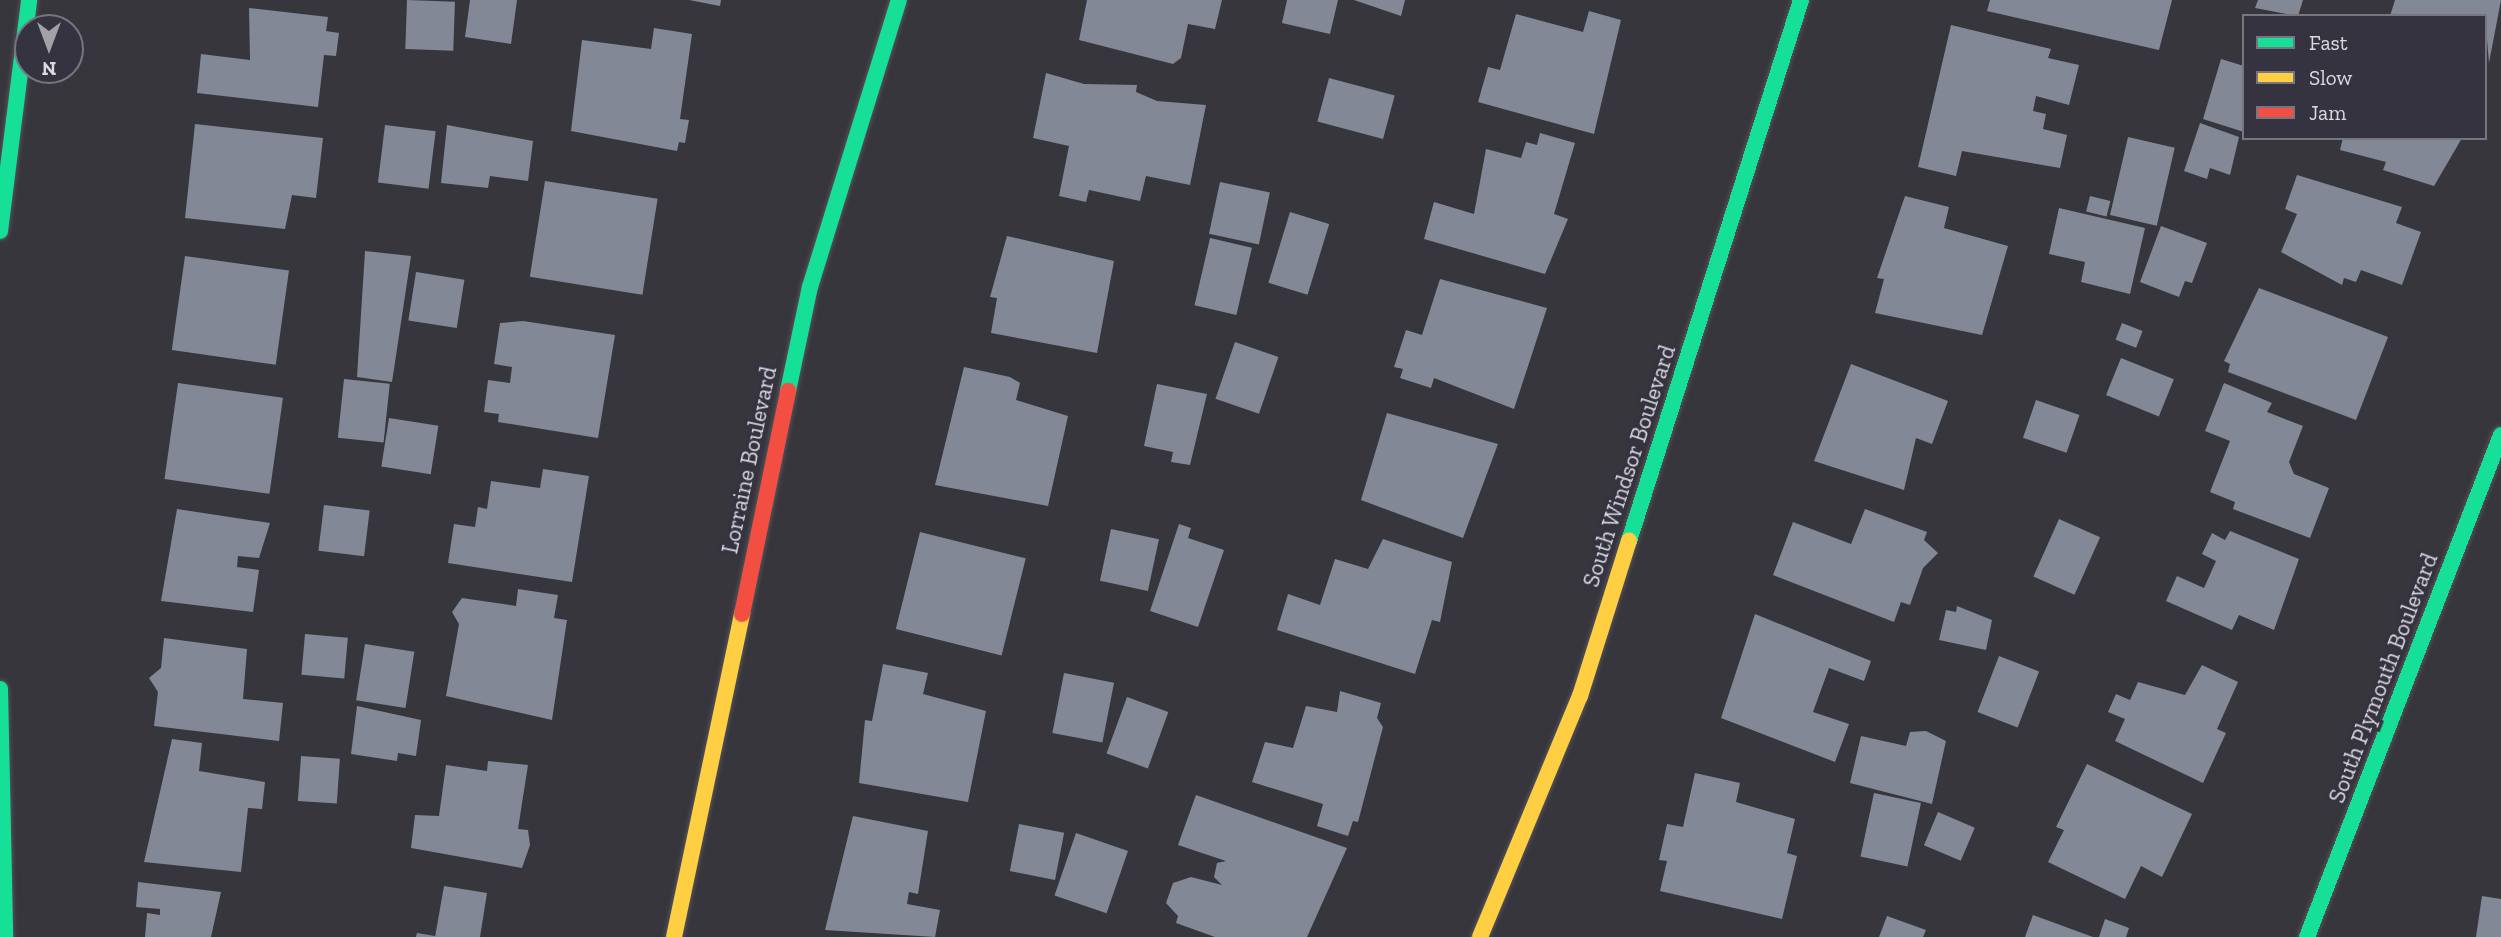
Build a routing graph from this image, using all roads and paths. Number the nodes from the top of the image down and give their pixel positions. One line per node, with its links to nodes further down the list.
1 (29, 0): 4 (street)
2 (899, 0): 8 (street, Lorraine Boulevard)
3 (1801, 0): 9 (street, South Windsor Boulevard)
4 (0, 231)
5 (2501, 435): 10 (street, South Plymouth Boulevard)
6 (0, 689): 7 (street)
7 (5, 937)
8 (674, 937)
9 (1480, 937)
10 (2307, 937)

